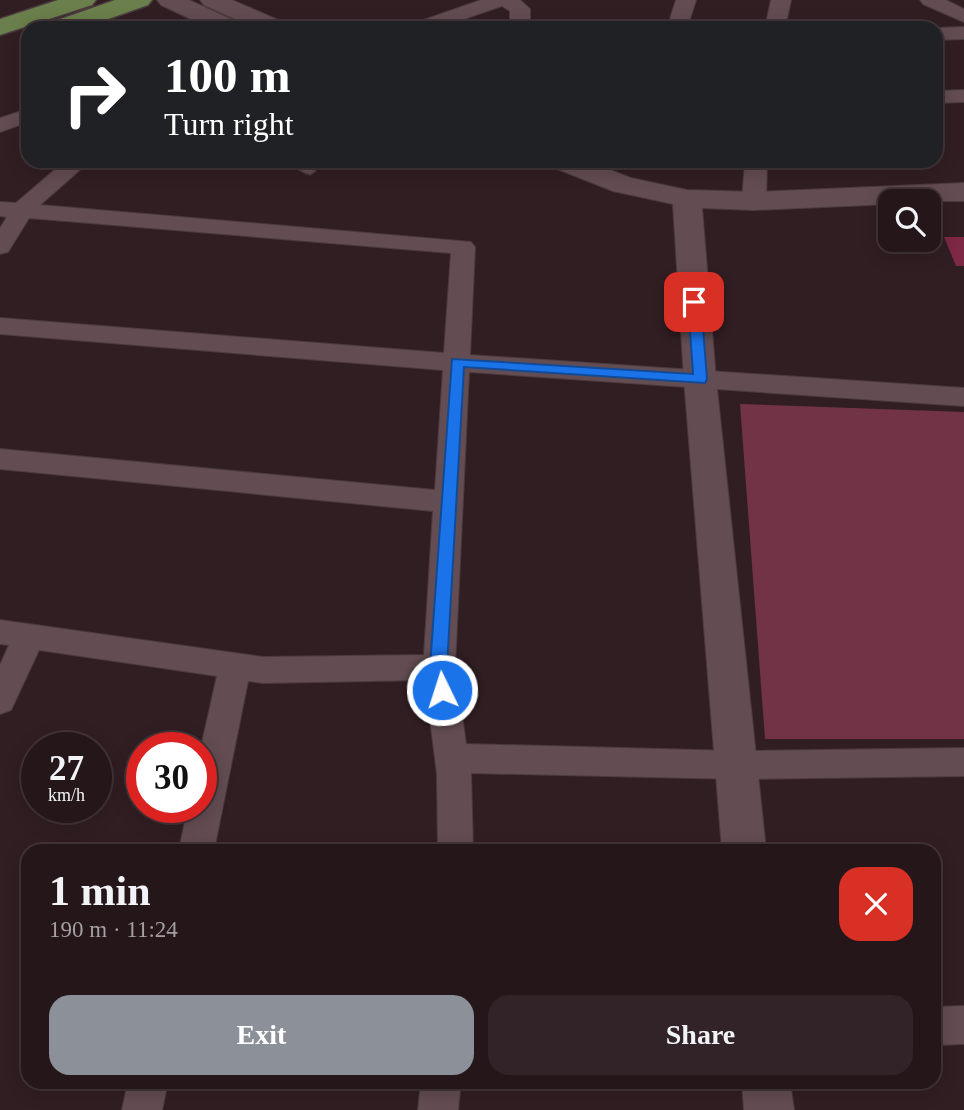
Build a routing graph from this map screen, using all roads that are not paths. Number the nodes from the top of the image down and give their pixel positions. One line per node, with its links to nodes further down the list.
1 (83, 0): 18 (main road)
2 (139, 0): 11 (main road)
3 (169, 0): 12 (street)
4 (212, 0): 13 (street)
5 (500, 0): 14 (street)
6 (507, 0): 15 (street)
7 (686, 0): 16 (street)
8 (781, 0): 17 (street)
9 (930, 0): 10 (street)
10 (964, 16)
11 (78, 21)
12 (215, 21)
13 (260, 21)
14 (439, 21)
15 (520, 21)
16 (679, 21)
17 (776, 21)
18 (0, 27)
19 (964, 33): 20 (street)
20 (943, 34)
21 (21, 40): 22 (main road)
22 (0, 47)
23 (964, 96): 24 (street)
24 (943, 97)
25 (21, 118): 26 (street)
26 (0, 125)
27 (69, 168): 36 (street)
28 (303, 168): 31 (lane)
29 (580, 168): 35 (street)
30 (648, 168): 33 (street)
31 (310, 171)
32 (964, 174): 33 (street)
33 (755, 180): 34 (street); 35 (street)
34 (964, 192)
35 (687, 199): 40 (street)
36 (12, 210): 37 (street); 39 (street)
37 (0, 247)
38 (0, 326): 39 (street)
39 (457, 362): 40 (street); 43 (street)
40 (700, 379): 41 (street); 50 (street)
41 (964, 397)
42 (0, 459): 43 (street)
43 (449, 502): 46 (street)
44 (14, 634): 45 (street); 47 (street)
45 (235, 666): 46 (street); 51 (street)
46 (439, 667): 48 (street)
47 (0, 701)
48 (452, 758): 50 (street); 52 (street)
49 (964, 762): 50 (street)
50 (736, 765): 53 (street)
51 (197, 844)
52 (455, 844)
53 (743, 844)
54 (964, 1025): 55 (street)
55 (941, 1026)
56 (146, 1089): 59 (street)
57 (440, 1089): 60 (street)
58 (767, 1089): 61 (street)
59 (142, 1110)
60 (438, 1110)
61 (769, 1110)

